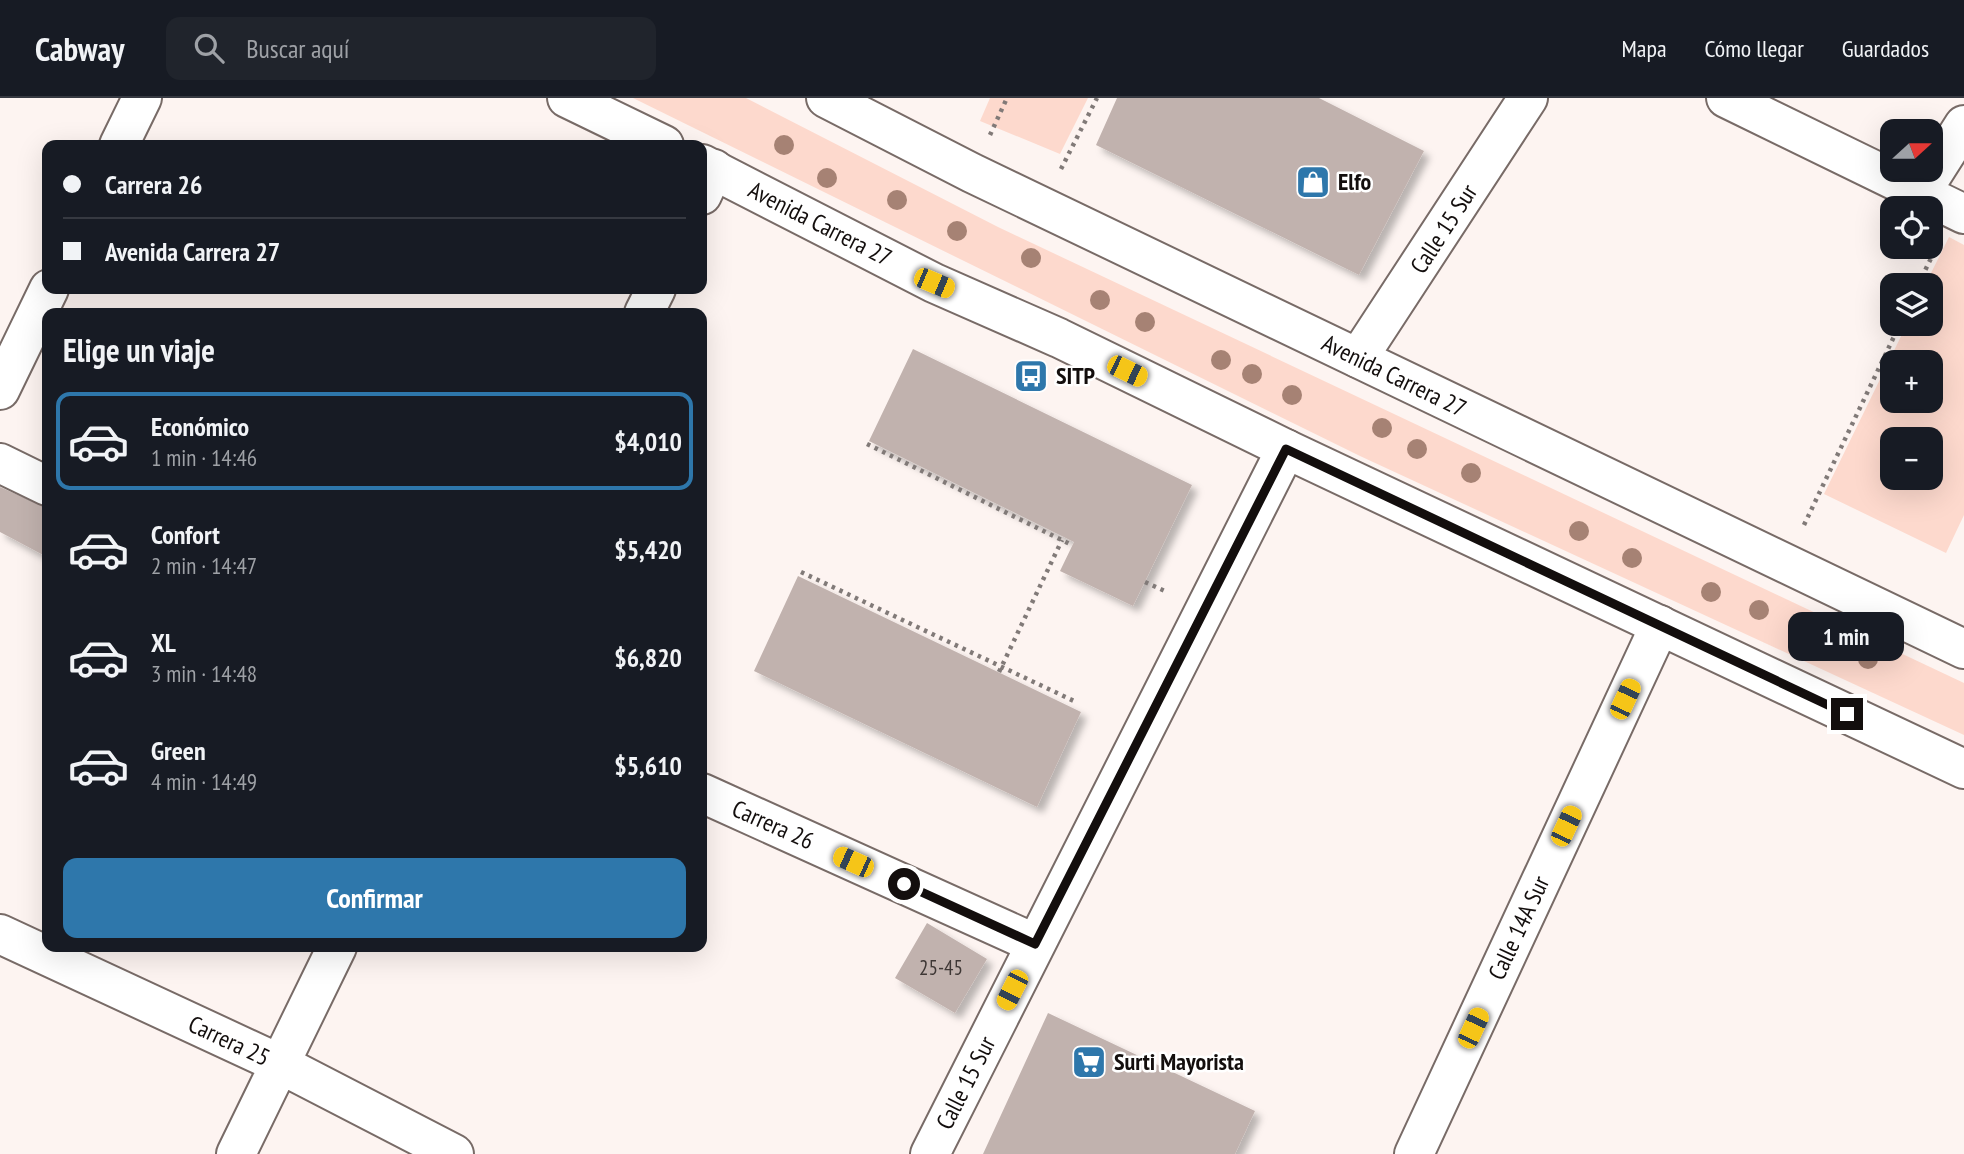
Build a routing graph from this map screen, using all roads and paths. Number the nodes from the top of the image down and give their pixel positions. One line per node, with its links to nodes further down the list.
1 (142, 98): 8 (street)
2 (567, 98): 9 (street)
3 (826, 98): 12 (street, Avenida Carrera 27)
4 (1097, 98): 12 (path)
5 (1528, 98): 16 (street, Calle 15 Sur)
6 (1726, 98): 11 (street)
7 (1964, 125): 11 (street)
8 (121, 140)
9 (654, 140)
10 (707, 176): 19 (street, Avenida Carrera 27)
11 (1920, 194): 13 (street)
12 (1042, 206): 16 (street, Avenida Carrera 27)
13 (1964, 214)
14 (47, 294): 17 (street)
15 (1894, 336): 24 (path)
16 (1358, 358): 24 (street, Avenida Carrera 27)
17 (0, 390)
18 (867, 444): 22 (path)
19 (1286, 449): 28 (street, Avenida Carrera 27); 35 (street, Calle 15 Sur)
20 (0, 463): 21 (street)
21 (42, 484)
22 (1062, 540): 23 (path); 30 (path)
23 (1072, 545)
24 (1785, 564): 29 (street, Avenida Carrera 27)
25 (801, 572): 30 (path)
26 (1145, 582): 27 (path)
27 (1172, 595)
28 (1660, 625): 32 (street, Avenida Carrera 27); 41 (street, Calle 14A Sur)
29 (1964, 649)
30 (1000, 669): 31 (path)
31 (1074, 701)
32 (1964, 769)
33 (707, 795): 35 (street, Carrera 26)
34 (0, 934): 37 (street, Carrera 25)
35 (1035, 944): 40 (street, Calle 15 Sur)
36 (335, 952): 37 (street)
37 (280, 1065): 38 (street); 39 (street, Carrera 25)
38 (236, 1154)
39 (454, 1154)
40 (930, 1154)
41 (1414, 1154)

